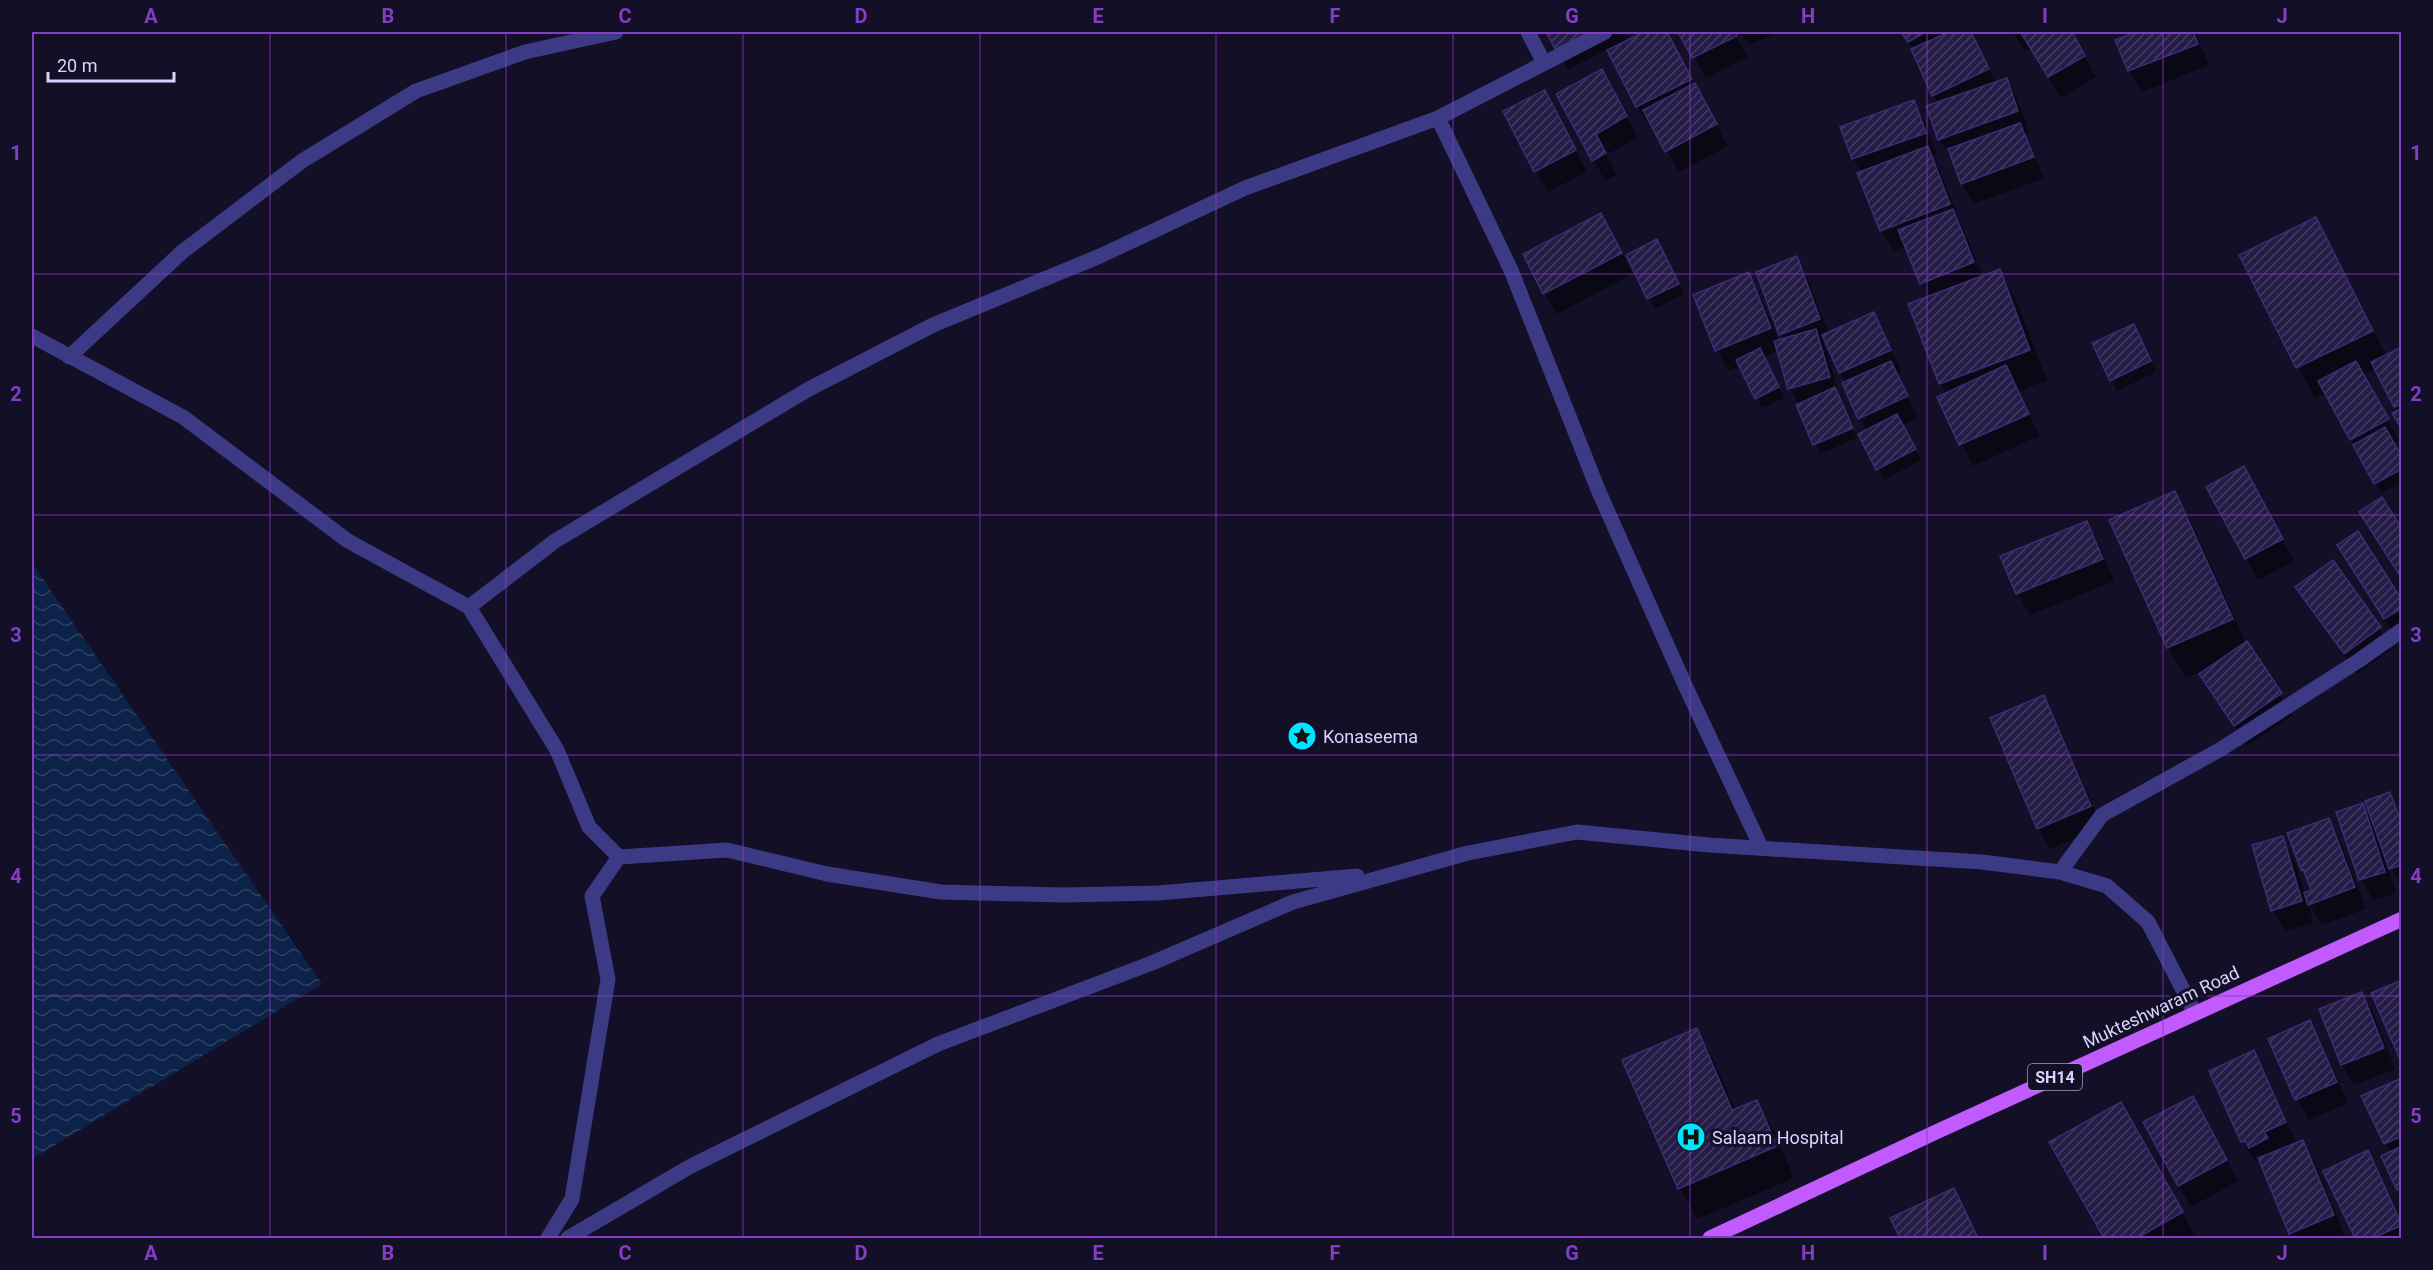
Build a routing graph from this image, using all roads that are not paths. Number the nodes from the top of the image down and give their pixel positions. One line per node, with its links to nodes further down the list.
1 (616, 32): 7 (street)
2 (1528, 32): 4 (street)
3 (1605, 32): 4 (street)
4 (1544, 63): 5 (street)
5 (1438, 117): 8 (street); 10 (street)
6 (32, 336): 7 (street)
7 (69, 357): 8 (street)
8 (469, 607): 11 (street)
9 (2402, 630): 12 (street)
10 (1761, 847): 12 (street); 13 (street)
11 (619, 857): 13 (street); 16 (street)
12 (2060, 872): 15 (street)
13 (1389, 873): 17 (street)
14 (2402, 919): 15 (main road, Mukteshwaram Road / SH14)
15 (2195, 1013): 18 (main road, Mukteshwaram Road / SH14)
16 (548, 1239)
17 (568, 1239)
18 (1710, 1239)

